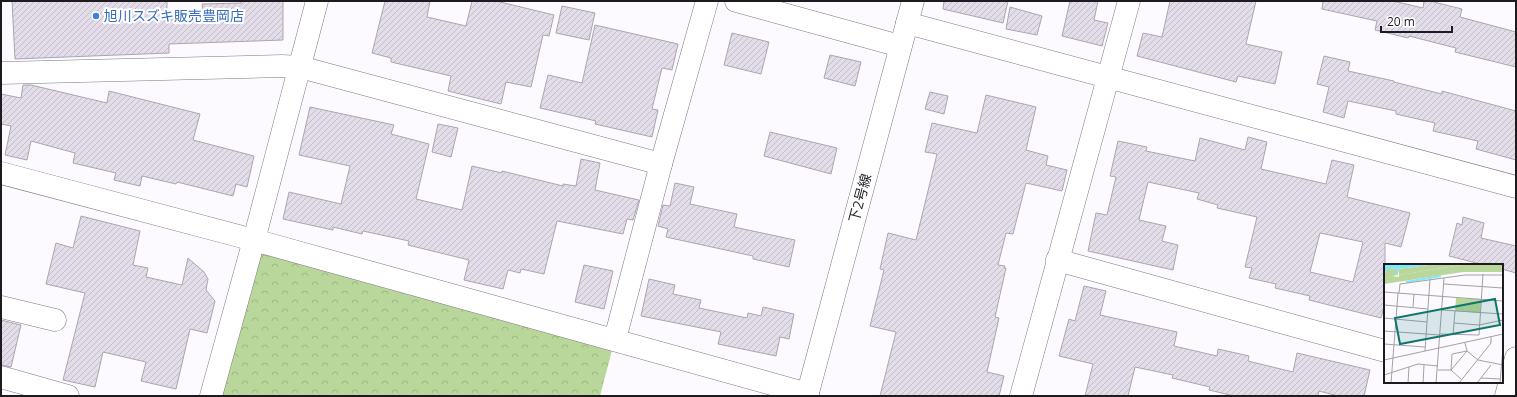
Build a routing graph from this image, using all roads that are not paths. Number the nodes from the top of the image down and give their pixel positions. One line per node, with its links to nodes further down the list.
1 (317, 1): 8 (street)
2 (707, 1): 11 (street)
3 (736, 1): 7 (street)
4 (913, 1): 6 (street, 下2号線)
5 (1129, 1): 10 (street)
6 (907, 23): 7 (street, 下2号線); 10 (street)
7 (900, 46): 23 (street, 下2号線)
8 (300, 67): 9 (street); 11 (street); 14 (street)
9 (1, 72)
10 (1108, 77): 13 (street); 15 (street)
11 (661, 164): 18 (street)
12 (1, 173): 14 (street)
13 (1516, 187)
14 (254, 240): 18 (street); 25 (street)
15 (1057, 260): 19 (street); 26 (street)
16 (1, 307): 17 (street)
17 (55, 320)
18 (615, 339): 23 (street)
19 (1384, 351)
20 (1516, 358): 22 (street)
21 (1, 377): 24 (street)
22 (1507, 388)
23 (807, 395)
24 (68, 396)
25 (211, 396)
26 (1021, 396)

